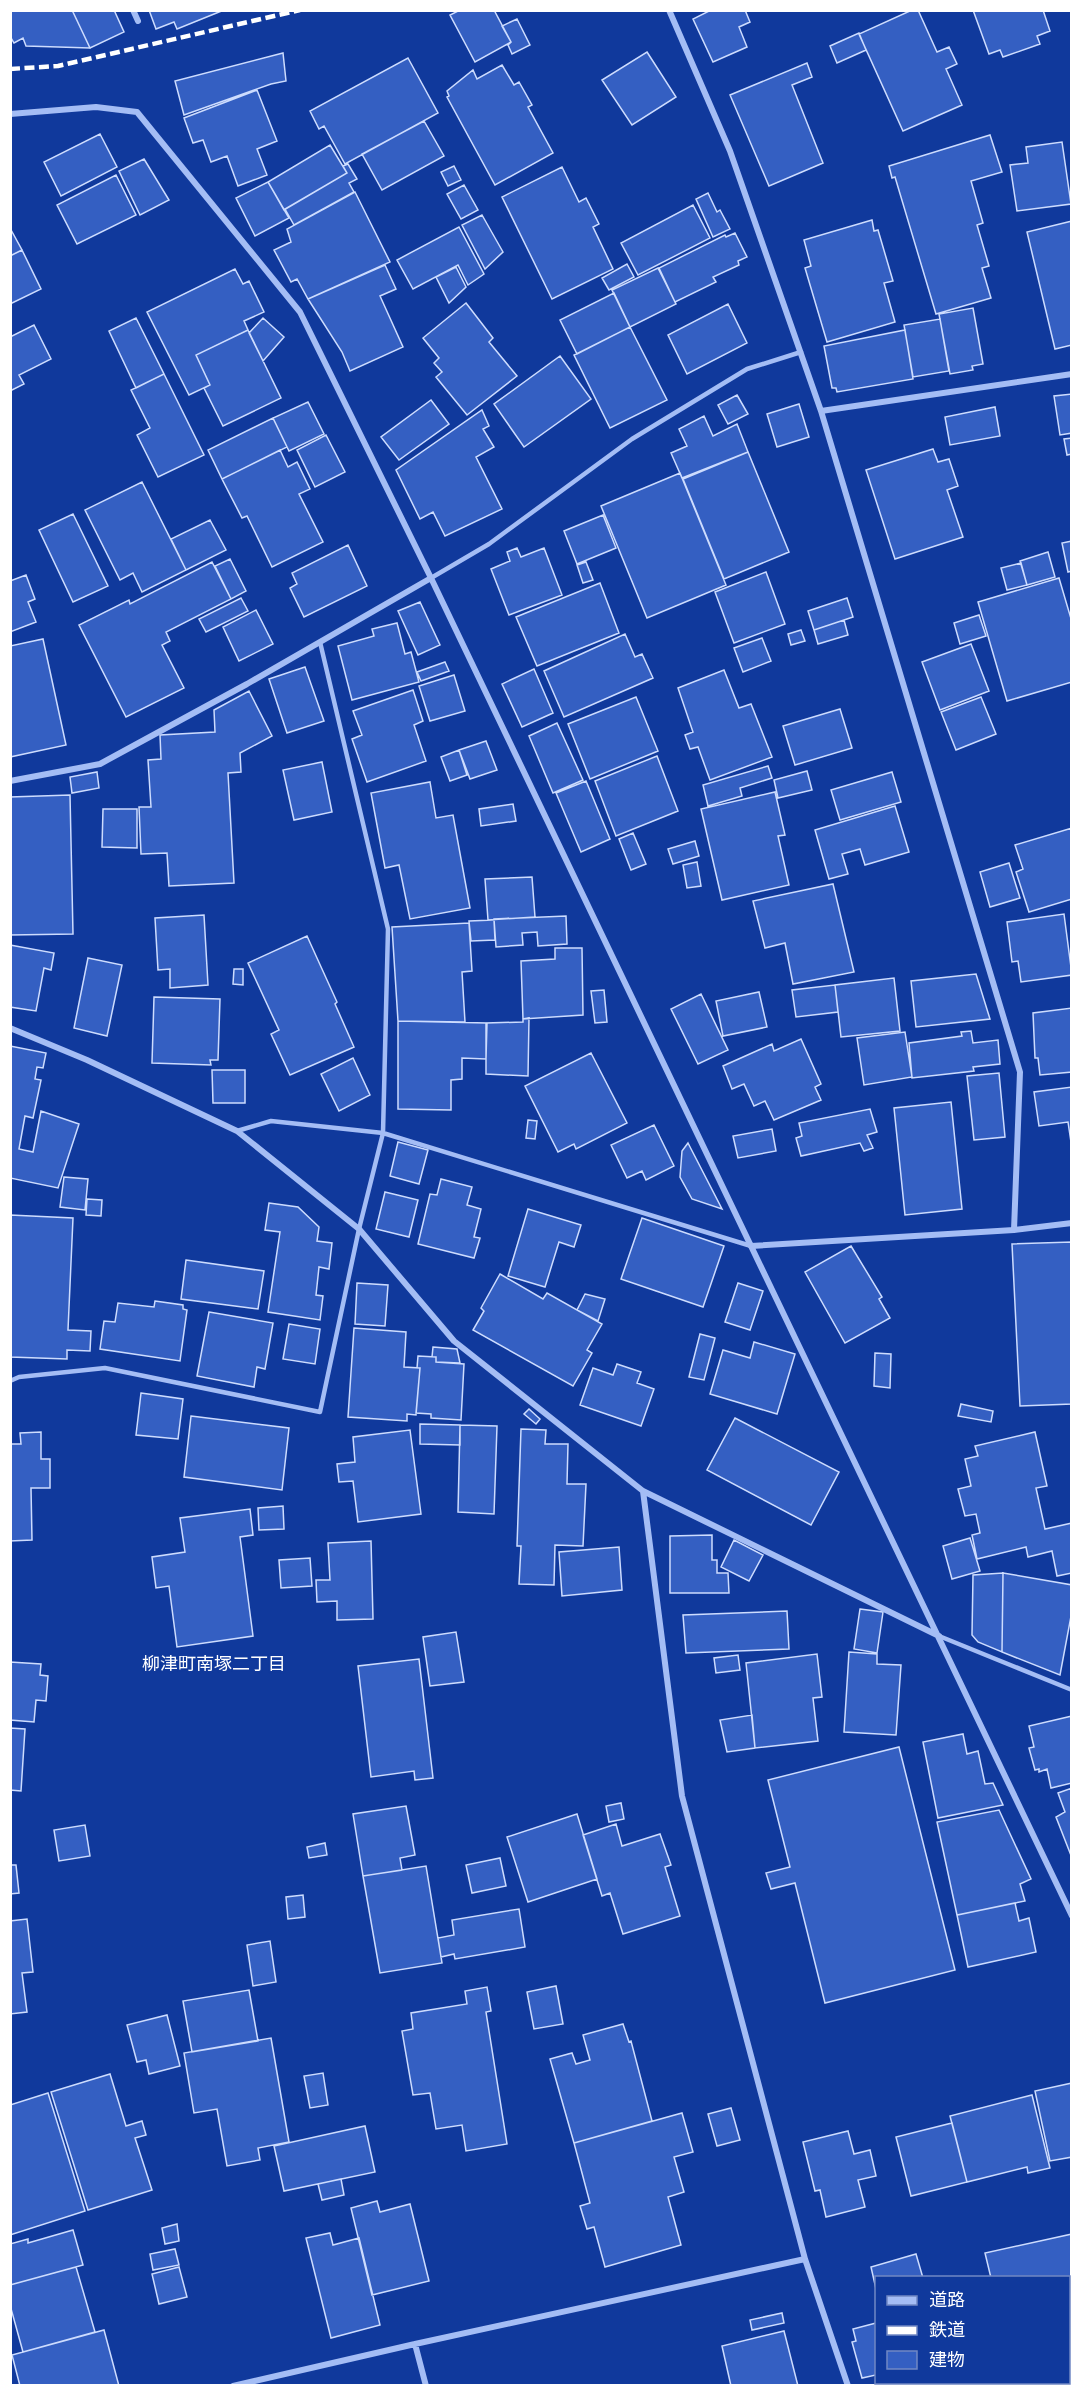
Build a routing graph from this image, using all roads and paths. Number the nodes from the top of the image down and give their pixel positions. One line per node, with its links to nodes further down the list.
1 (133, 10): 3 (street)
2 (669, 10): 5 (street)
3 (138, 21)
4 (10, 114): 8 (street)
5 (801, 352): 7 (street); 8 (lane)
6 (1071, 374): 7 (street)
7 (821, 411): 16 (street)
8 (431, 578): 9 (street); 17 (street)
9 (320, 642): 10 (street); 13 (lane)
10 (10, 781)
11 (10, 1028): 12 (street)
12 (237, 1131): 13 (lane); 15 (street)
13 (383, 1133): 15 (lane); 17 (lane)
14 (1071, 1222): 16 (street)
15 (359, 1229): 18 (lane); 19 (street)
16 (1014, 1230): 17 (street)
17 (751, 1246): 20 (street)
18 (10, 1381)
19 (643, 1491): 20 (street); 23 (street)
20 (939, 1636): 21 (lane); 22 (street)
21 (1071, 1690)
22 (1071, 1916)
23 (805, 2259): 24 (street); 27 (street)
24 (415, 2344): 25 (street); 26 (street)
25 (233, 2385)
26 (426, 2385)
27 (848, 2385)

